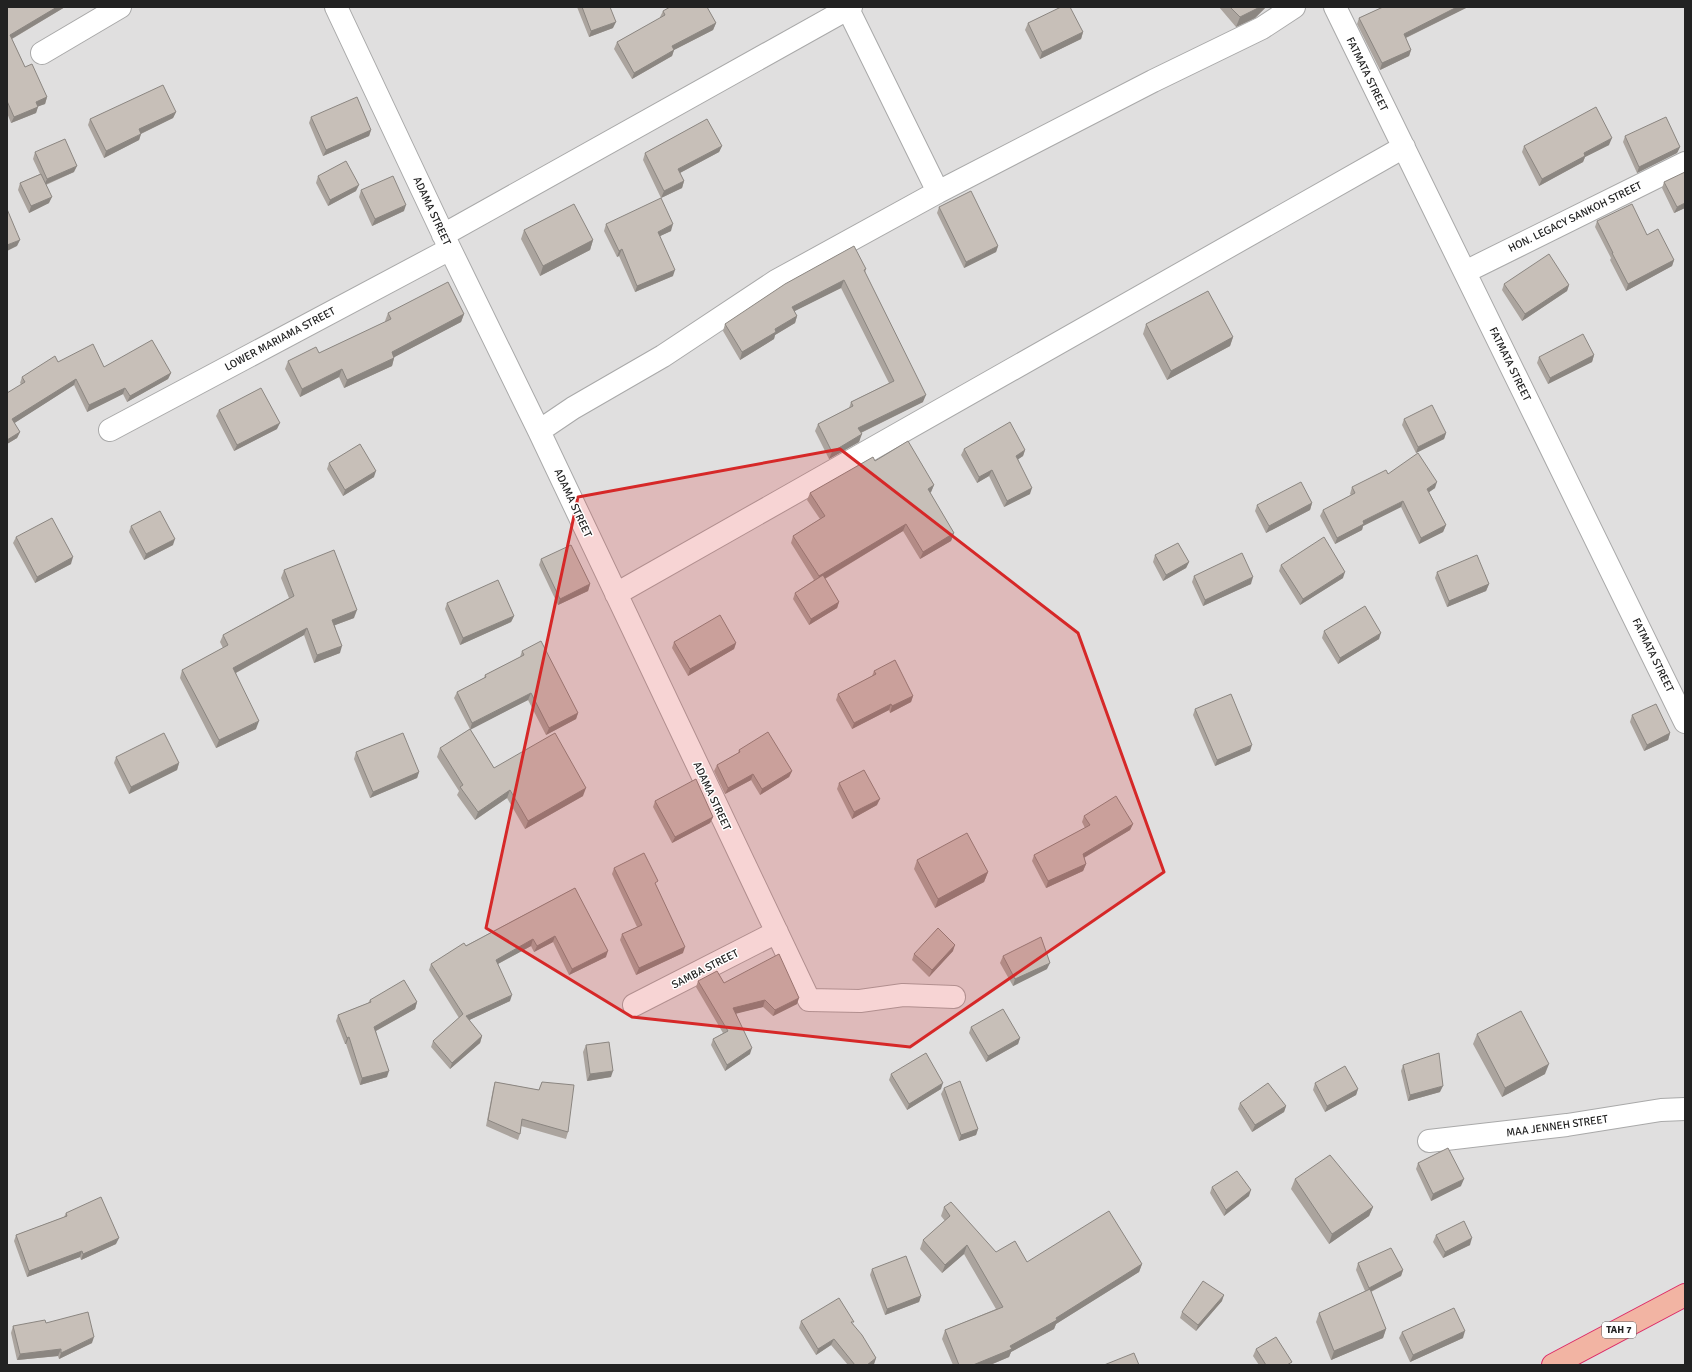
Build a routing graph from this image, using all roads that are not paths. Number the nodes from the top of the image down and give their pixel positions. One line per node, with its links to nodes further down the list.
1 (120, 7): 6 (street)
2 (336, 7): 10 (street, ADAMA STREET)
3 (1294, 7): 9 (street)
4 (1335, 7): 7 (street, FATMATA STREET)
5 (849, 8): 9 (street); 10 (street, LOWER MARIAMA STREET)
6 (42, 53)
7 (1404, 148): 11 (street, FATMATA STREET); 14 (street)
8 (1685, 163): 11 (street, HON. LEGACY SANKOH STREET)
9 (938, 192): 13 (street)
10 (447, 242): 12 (street, LOWER MARIAMA STREET); 13 (street, ADAMA STREET)
11 (1465, 272): 15 (street, FATMATA STREET)
12 (110, 430)
13 (539, 431): 14 (street, ADAMA STREET)
14 (616, 594): 16 (street, ADAMA STREET)
15 (1685, 722)
16 (777, 932): 17 (street, ADAMA STREET); 18 (street, SAMBA STREET)
17 (954, 997)
18 (634, 1005)
19 (1685, 1109): 20 (street, MAA JENNEH STREET)
20 (1429, 1141)
21 (1685, 1295): 22 (highway, TAH 7)
22 (1553, 1365)

